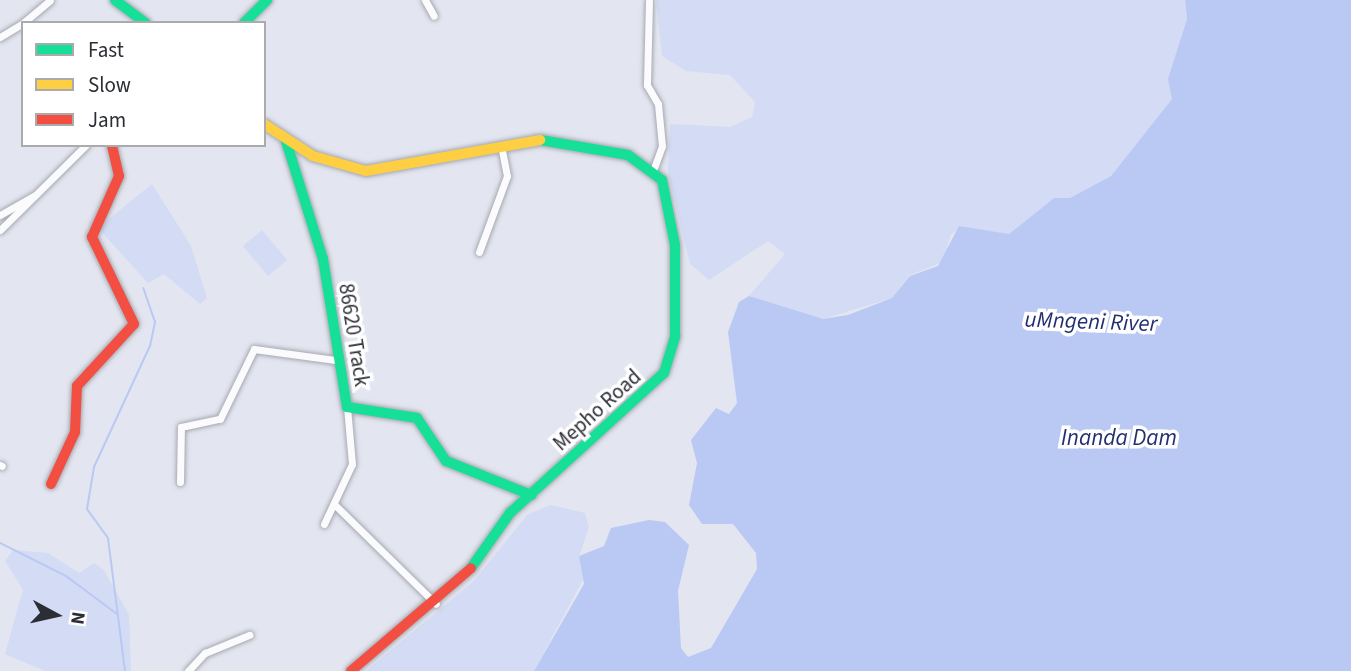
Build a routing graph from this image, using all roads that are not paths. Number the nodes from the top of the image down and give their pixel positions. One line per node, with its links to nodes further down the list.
1 (50, 0): 7 (street)
2 (116, 0): 8 (street)
3 (267, 0): 9 (street)
4 (425, 0): 6 (street)
5 (649, 1): 17 (street)
6 (434, 16)
7 (25, 21)
8 (143, 21)
9 (246, 21)
10 (21, 24): 11 (street)
11 (0, 37)
12 (266, 126): 13 (street)
13 (286, 141): 14 (street); 22 (street, 86620 Track)
14 (501, 146): 17 (street); 21 (street)
15 (84, 147): 18 (street)
16 (111, 147): 25 (street)
17 (654, 168): 26 (street, Mepho Road)
18 (35, 195): 19 (street); 20 (street)
19 (0, 215)
20 (0, 230)
21 (479, 252)
22 (335, 360): 23 (street, 86620 Track); 24 (street)
23 (347, 407): 26 (street, 86620 Track); 27 (street)
24 (180, 482)
25 (51, 484)
26 (531, 495): 29 (street, Mepho Road)
27 (335, 505): 28 (street); 29 (street)
28 (324, 524)
29 (436, 604): 32 (street, Mepho Road)
30 (249, 635): 31 (street)
31 (188, 671)
32 (351, 671)

